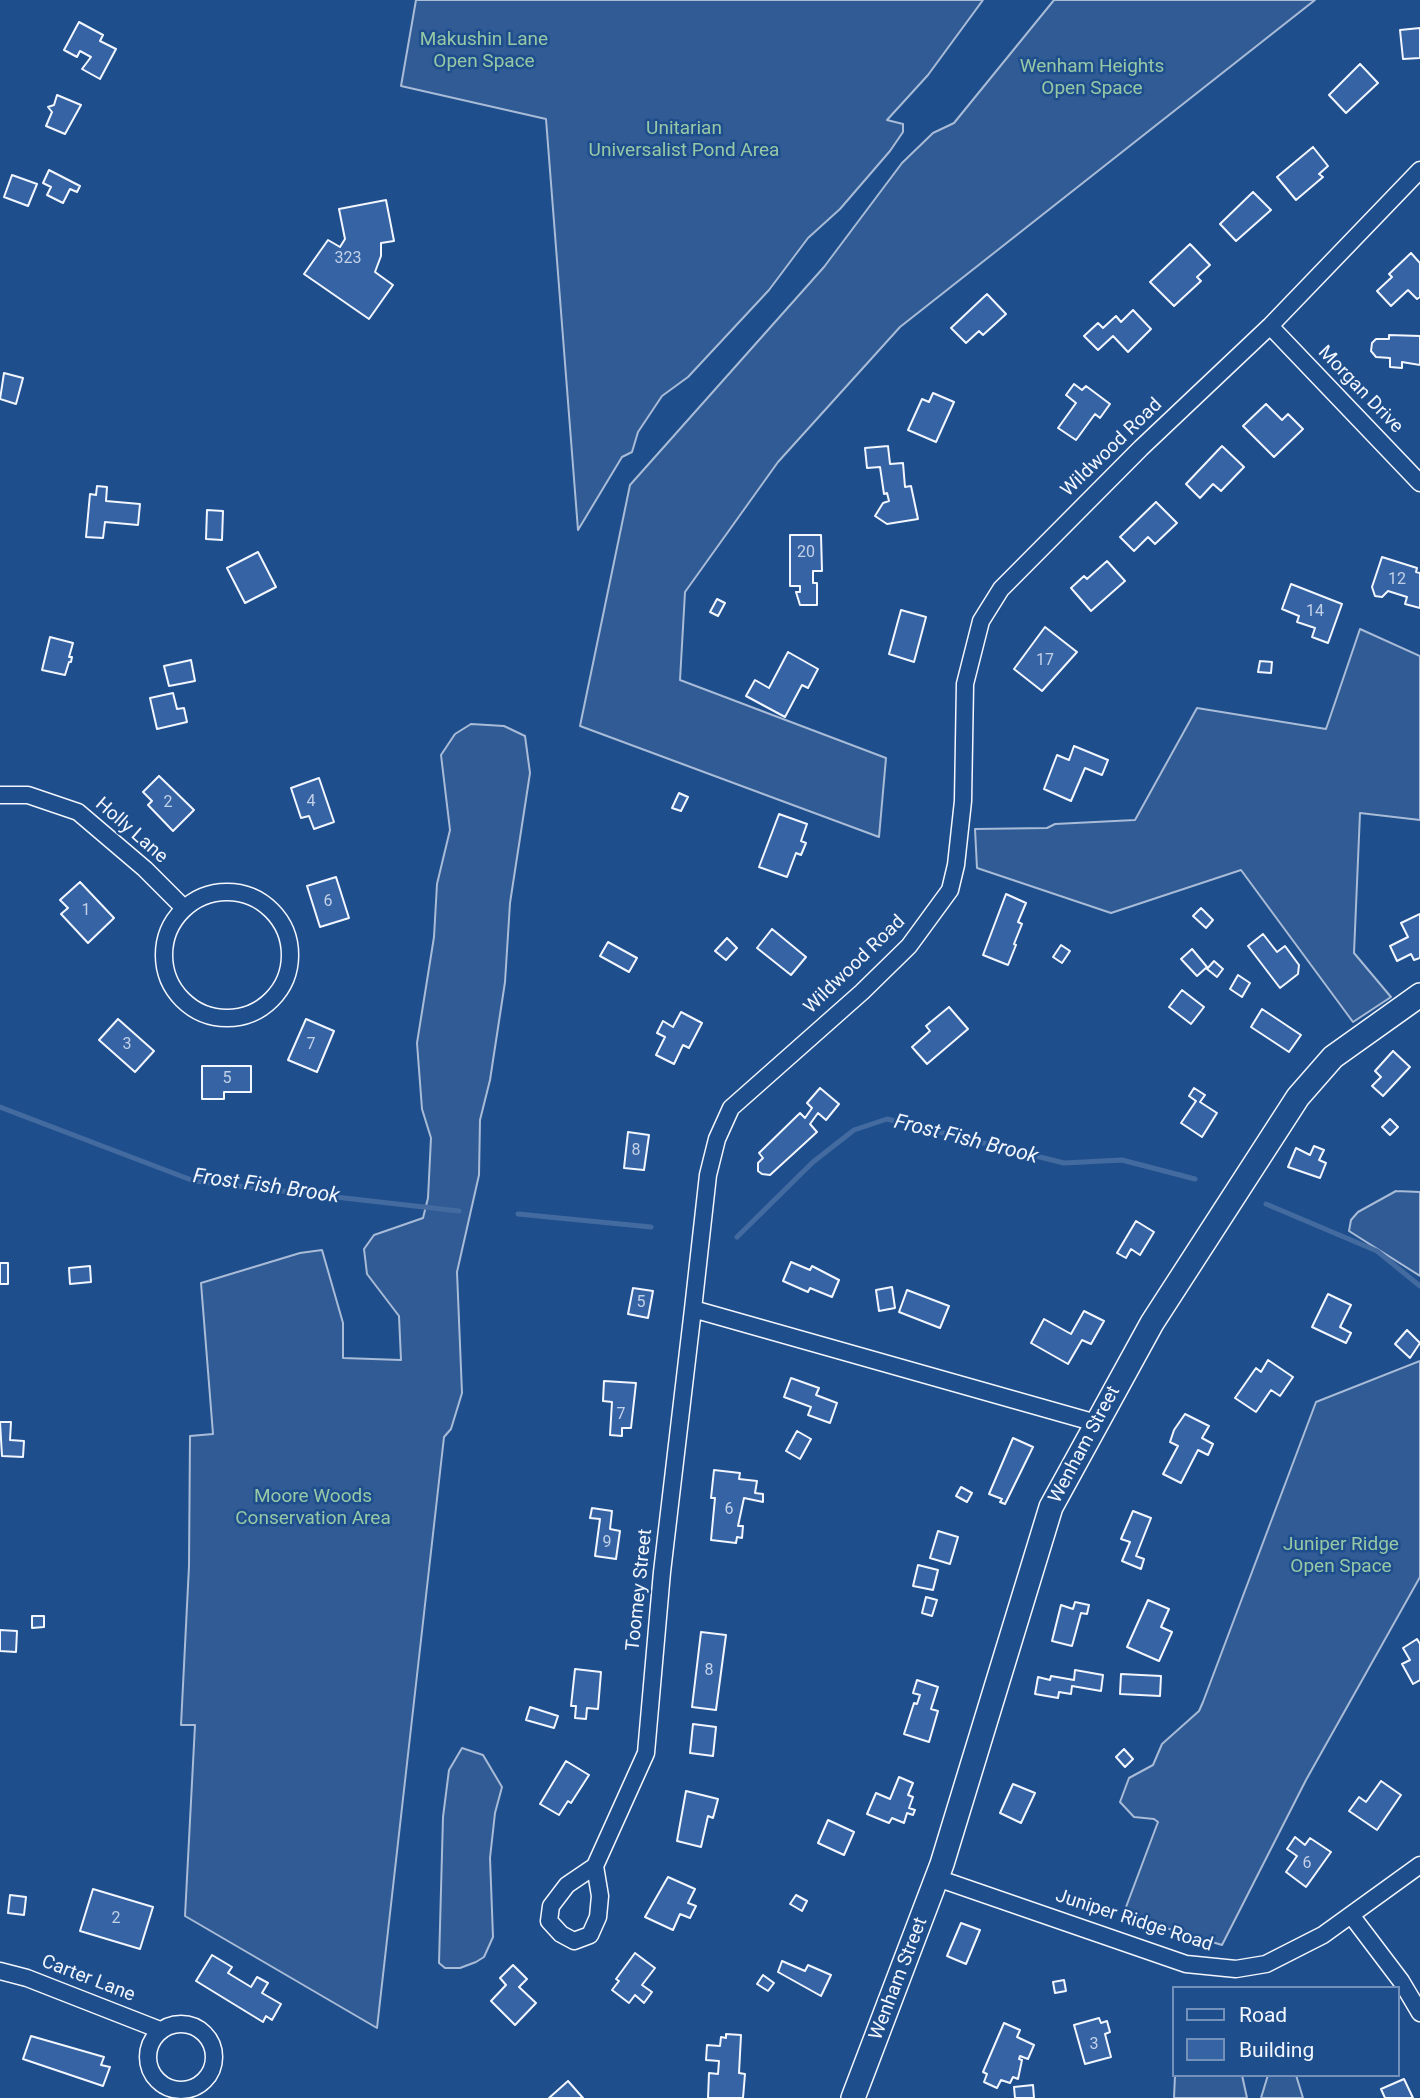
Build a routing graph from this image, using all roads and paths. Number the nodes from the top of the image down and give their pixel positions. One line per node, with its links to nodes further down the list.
1 (1420, 170): 2 (street, Wildwood Road)
2 (1270, 326): 3 (street, Morgan Drive); 7 (street, Wildwood Road)
3 (1420, 483)
4 (0, 795): 5 (street, Holly Lane)
5 (184, 908): 5 (street)
6 (1420, 995): 8 (main road, Wenham Street)
7 (693, 1309): 8 (street); 10 (street, Toomey Street)
8 (1096, 1423): 11 (main road, Wenham Street)
9 (1420, 1865): 12 (street, Juniper Ridge Road)
10 (595, 1866)
11 (937, 1878): 12 (street, Juniper Ridge Road); 16 (main road, Wenham Street)
12 (1351, 1915): 14 (street)
13 (0, 1971): 15 (street, Carter Lane)
14 (1420, 2013)
15 (160, 2030): 15 (street)
16 (853, 2098)

